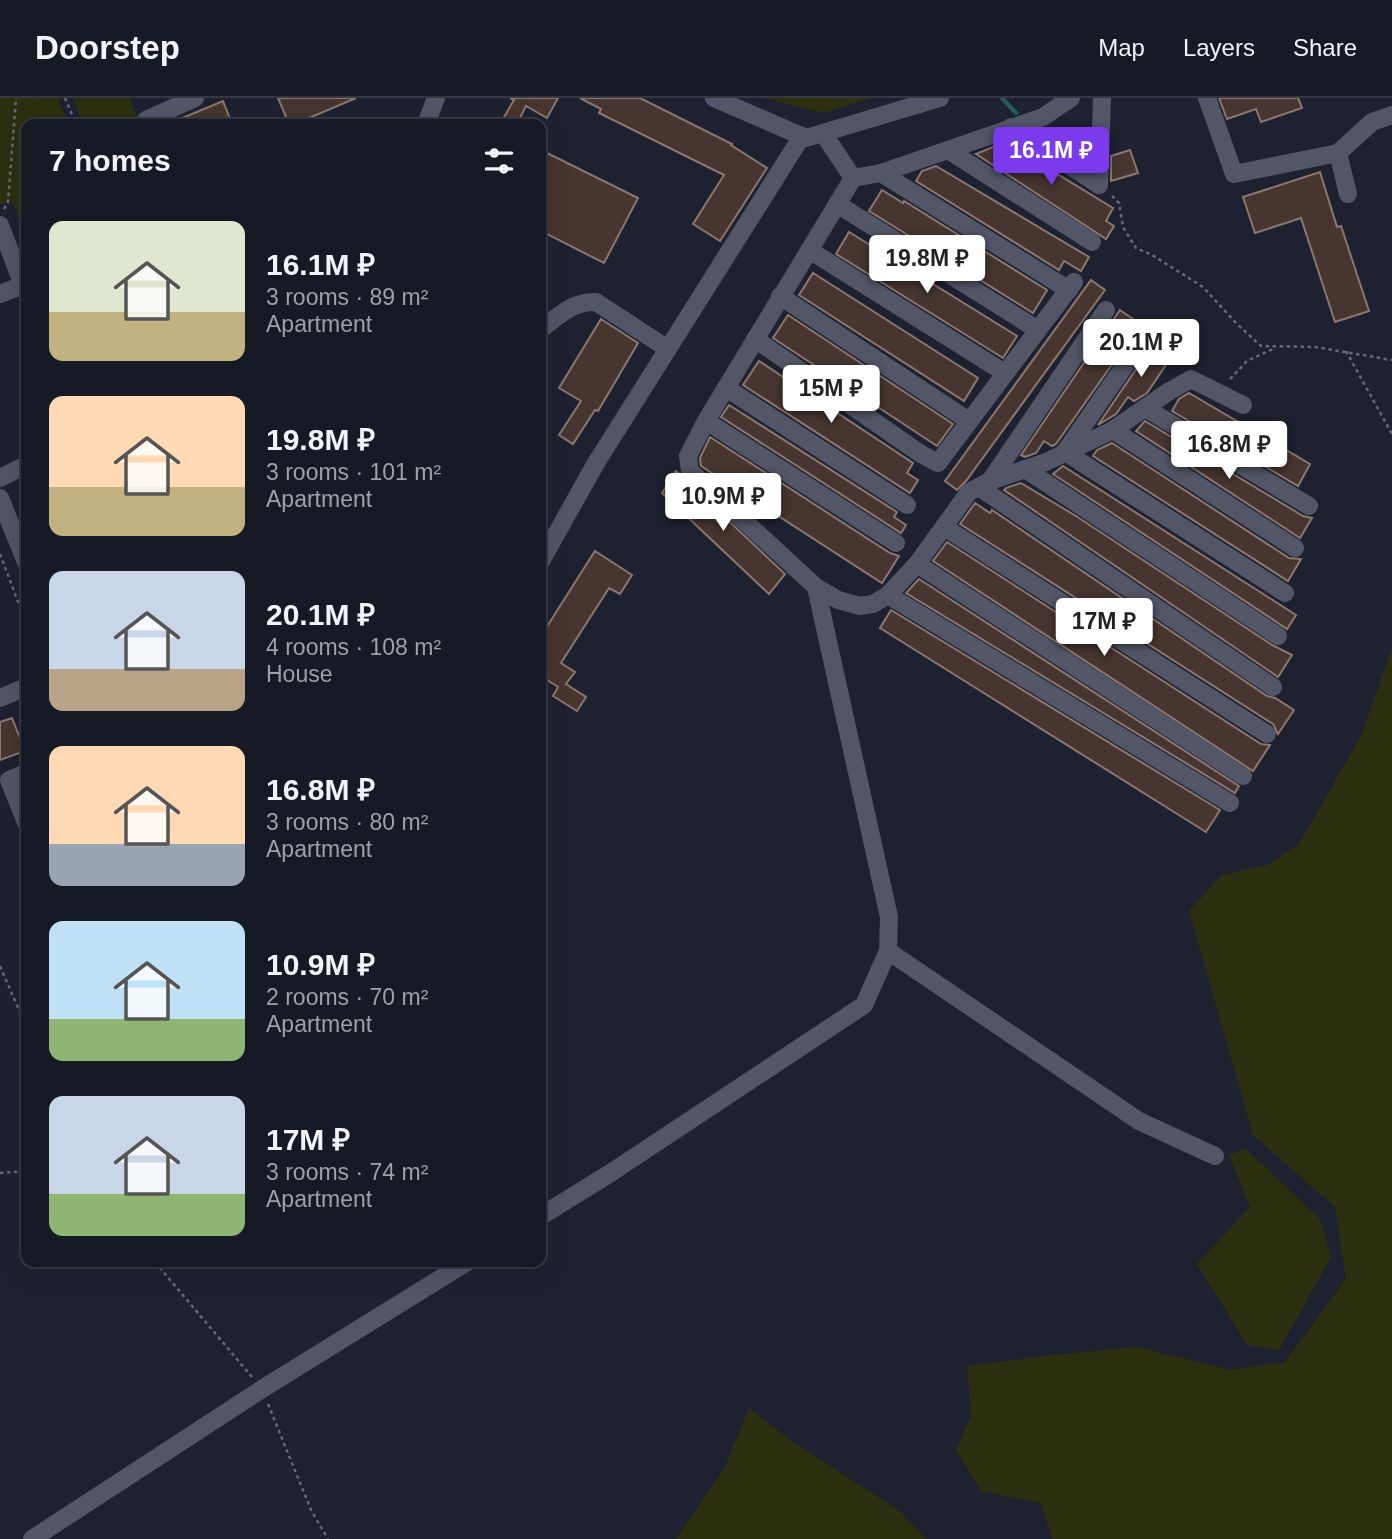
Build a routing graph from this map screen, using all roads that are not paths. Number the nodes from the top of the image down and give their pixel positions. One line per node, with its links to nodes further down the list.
1 (195, 98): 9 (street)
2 (436, 98): 10 (street)
3 (714, 98): 12 (street)
4 (940, 98): 12 (street)
5 (1071, 98): 11 (street)
6 (1102, 98): 11 (street)
7 (1208, 98): 14 (street)
8 (1392, 115): 14 (street)
9 (148, 119)
10 (428, 119)
11 (1010, 128): 13 (street)
12 (810, 136): 16 (street); 31 (street)
13 (948, 150): 15 (street); 20 (street)
14 (1338, 153): 17 (street)
15 (881, 173): 16 (street); 28 (street)
16 (853, 178): 18 (street)
17 (1348, 194)
18 (838, 204): 21 (street); 28 (street)
19 (0, 225): 22 (street)
20 (1092, 242)
21 (808, 250): 25 (street); 32 (street)
22 (21, 277)
23 (21, 285): 24 (street)
24 (0, 294)
25 (780, 296): 30 (street); 37 (street)
26 (1106, 310): 43 (street)
27 (546, 325): 31 (street)
28 (1038, 330): 32 (street)
29 (1144, 338): 39 (street)
30 (755, 339): 33 (street); 37 (street)
31 (668, 349): 51 (street)
32 (1005, 373): 37 (street)
33 (726, 388): 36 (street); 45 (street)
34 (1243, 405): 35 (street)
35 (1145, 408): 38 (street); 46 (street)
36 (706, 421): 48 (street); 53 (street)
37 (970, 421)
38 (1113, 430): 39 (street); 49 (street)
39 (1065, 452): 41 (street); 54 (street)
40 (21, 468): 42 (street)
41 (1025, 469): 43 (street); 56 (street)
42 (0, 478)
43 (984, 484): 47 (street); 57 (street)
44 (0, 498): 50 (street)
45 (907, 505)
46 (1309, 506)
47 (944, 527): 52 (street); 60 (street)
48 (896, 543)
49 (1295, 548)
50 (21, 550)
51 (546, 552)
52 (917, 564): 55 (street); 62 (street)
53 (816, 587): 55 (street); 65 (street)
54 (1285, 593)
55 (888, 595): 63 (street)
56 (1278, 636)
57 (1273, 687)
58 (21, 689): 59 (street)
59 (0, 698)
60 (1267, 734)
61 (21, 775): 64 (street)
62 (1243, 776)
63 (1230, 803)
64 (21, 810)
65 (888, 951): 66 (street); 67 (street)
66 (1215, 1156)
67 (546, 1213)
68 (459, 1267): 69 (street)
69 (32, 1539)

